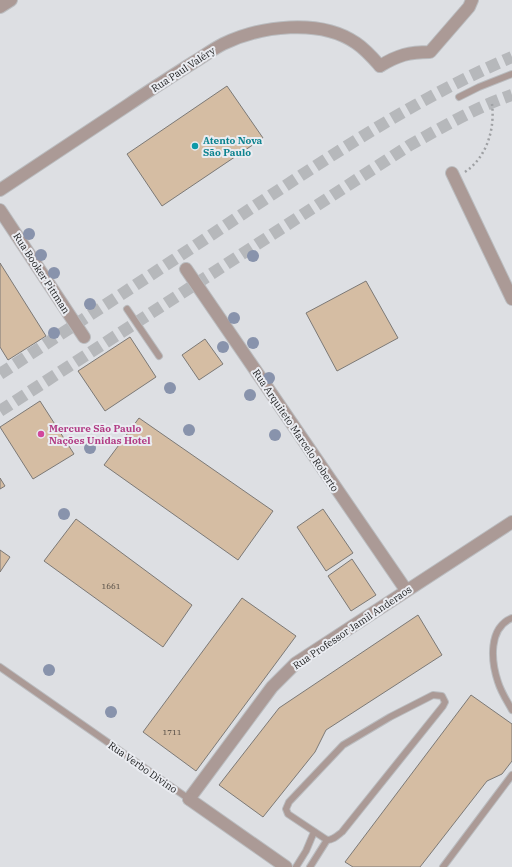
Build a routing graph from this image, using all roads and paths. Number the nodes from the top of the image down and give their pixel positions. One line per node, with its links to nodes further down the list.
1 (11, 0): 3 (street)
2 (471, 3): 8 (street, Rua Paul Valéry)
3 (0, 7)
4 (512, 74): 5 (lane)
5 (459, 97)
6 (492, 104): 7 (path)
7 (453, 176): 11 (street)
8 (0, 190)
9 (0, 210): 13 (street, Rua Booker Pittman)
10 (186, 269): 16 (street, Rua Arquiteto Marcelo Roberto)
11 (512, 299)
12 (127, 309): 14 (lane)
13 (84, 337)
14 (159, 356)
15 (512, 522): 16 (street, Rua Professor Jamil Anderaos)
16 (406, 590): 21 (street, Rua Professor Jamil Anderaos)
17 (512, 618): 19 (lane)
18 (0, 667): 21 (lane, Rua Verbo Divino)
19 (512, 710)
20 (512, 775): 27 (lane)
21 (189, 799): 24 (street, Rua Verbo Divino)
22 (314, 832): 23 (lane); 23 (lane); 25 (lane)
23 (327, 840): 26 (lane)
24 (286, 867)
25 (296, 867)
26 (310, 867)
27 (443, 867)

